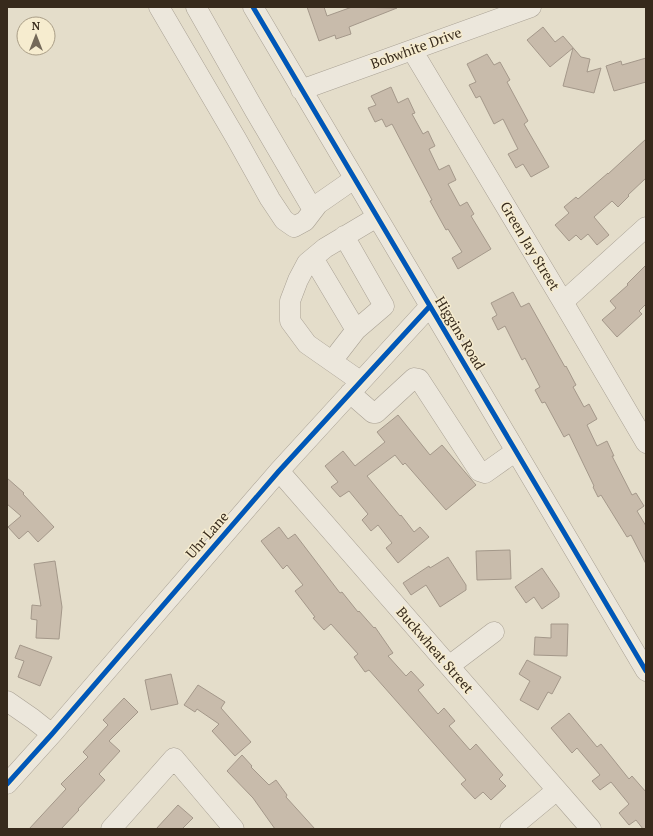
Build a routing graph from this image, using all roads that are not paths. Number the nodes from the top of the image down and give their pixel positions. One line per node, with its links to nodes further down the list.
1 (158, 7): 8 (street)
2 (196, 7): 8 (street)
3 (253, 7): 6 (street, Higgins Road)
4 (530, 7): 5 (street, Bobwhite Drive)
5 (412, 50): 6 (street, Bobwhite Drive); 13 (street, Green Jay Street)
6 (301, 90): 7 (street, Higgins Road)
7 (354, 180): 8 (street); 9 (street, Higgins Road)
8 (313, 210)
9 (377, 217): 11 (street); 14 (street, Higgins Road)
10 (646, 227): 13 (street)
11 (344, 236): 12 (street); 15 (street)
12 (313, 258): 15 (street); 16 (street)
13 (563, 302): 18 (street, Green Jay Street)
14 (430, 306): 17 (street, Uhr Lane); 19 (street, Higgins Road)
15 (356, 330): 16 (street)
16 (332, 361): 17 (street)
17 (355, 387): 19 (street); 20 (street, Uhr Lane)
18 (646, 443)
19 (516, 451): 22 (street, Higgins Road)
20 (279, 470): 23 (street, Buckwheat Street); 25 (street, Uhr Lane)
21 (494, 632): 23 (street)
22 (644, 662)
23 (449, 666): 27 (street, Buckwheat Street)
24 (7, 701): 25 (street)
25 (52, 734): 26 (street, Uhr Lane)
26 (7, 784)
27 (557, 790): 30 (street); 31 (street, Buckwheat Street)
28 (111, 829): 29 (street)
29 (234, 829)
30 (510, 829)
31 (591, 829)

